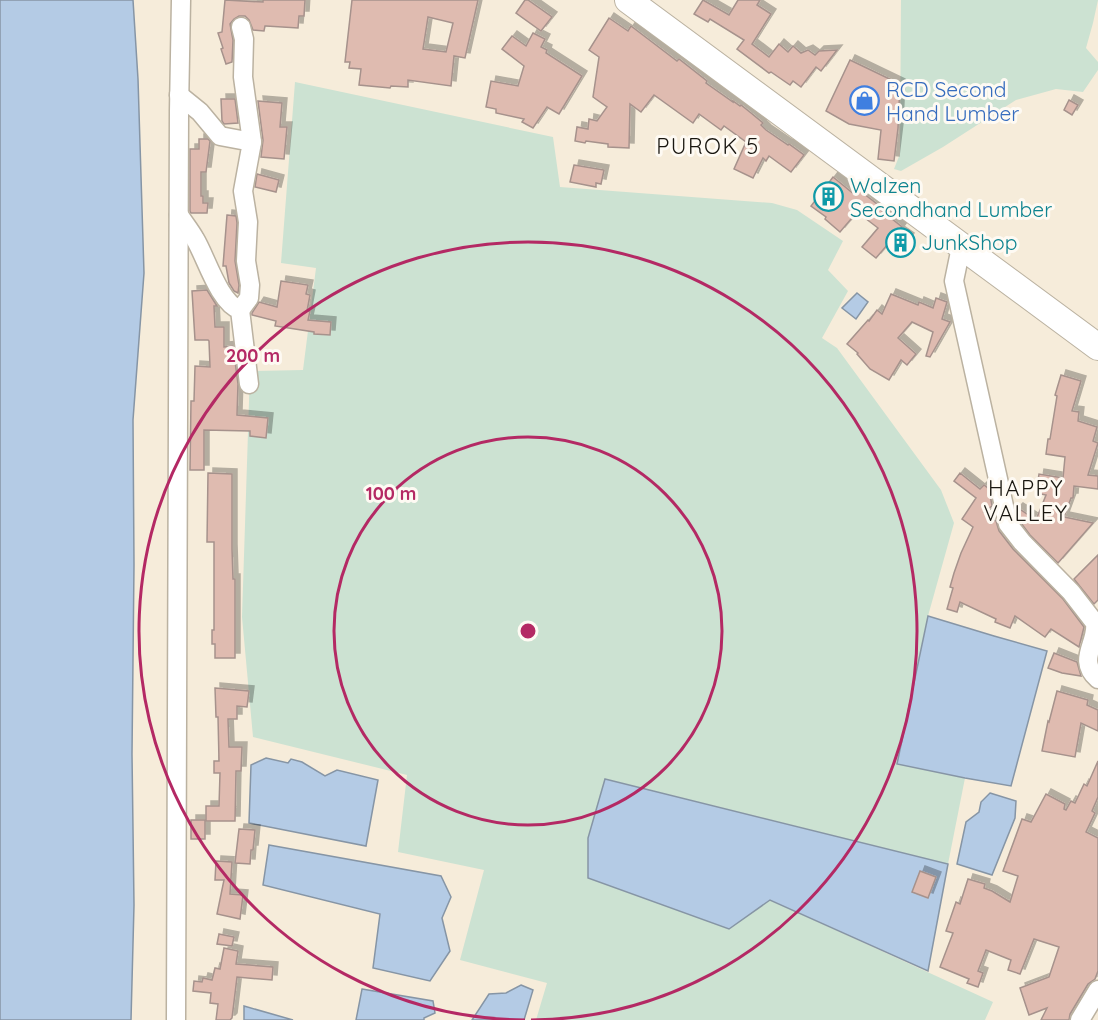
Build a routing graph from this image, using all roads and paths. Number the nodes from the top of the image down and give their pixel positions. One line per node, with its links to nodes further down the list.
1 (181, 0): 4 (street)
2 (628, 0): 7 (highway)
3 (241, 27): 5 (street)
4 (179, 95): 5 (street); 6 (street)
5 (252, 142): 8 (street)
6 (179, 215): 8 (street); 13 (street)
7 (961, 247): 9 (highway); 11 (street)
8 (240, 310): 10 (street)
9 (1098, 347)
10 (249, 384)
11 (1098, 679)
12 (1098, 990): 14 (street)
13 (176, 1020)
14 (1080, 1020)

